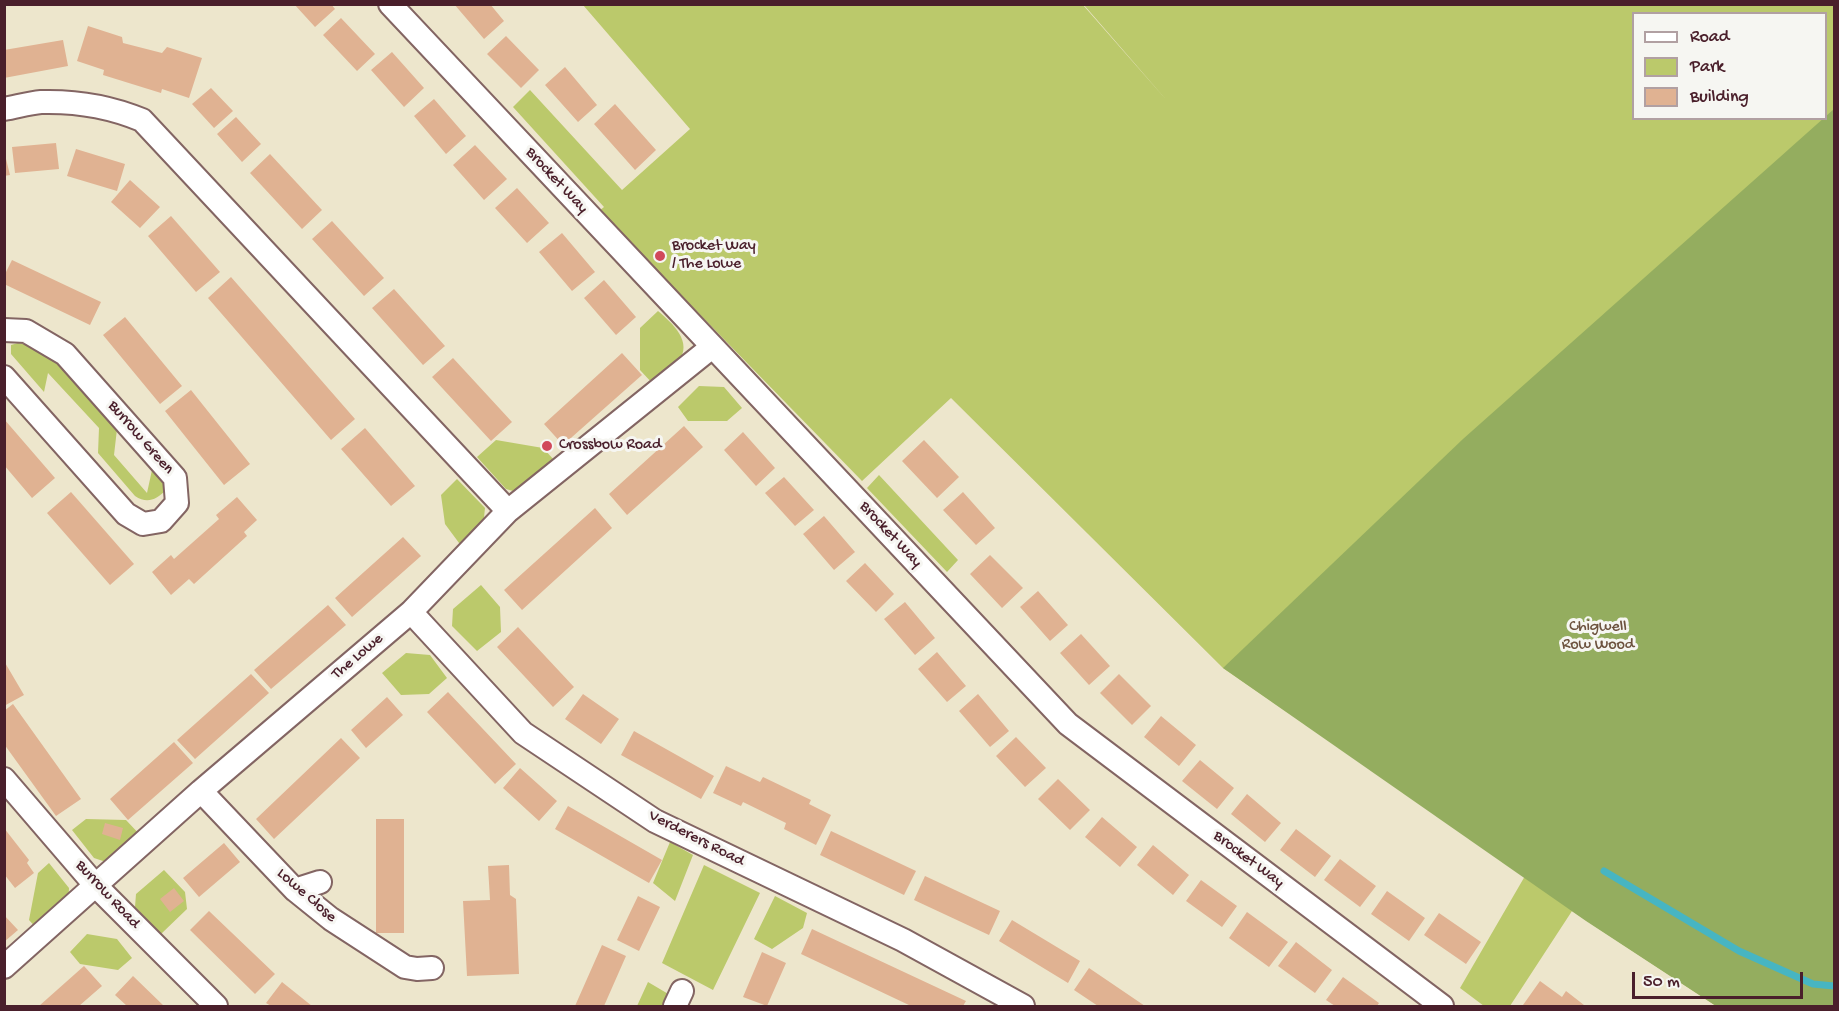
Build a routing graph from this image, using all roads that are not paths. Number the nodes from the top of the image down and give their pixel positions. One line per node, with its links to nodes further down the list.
1 (390, 4): 4 (street, Brocket Way)
2 (4, 109): 6 (street)
3 (4, 330): 5 (street, Burrow Green)
4 (712, 347): 6 (street, The Lowe); 17 (street, Brocket Way)
5 (4, 377)
6 (508, 511): 7 (street, The Lowe)
7 (411, 612): 9 (street, The Lowe); 16 (street, Verderers Road)
8 (4, 779): 11 (street, Burrow Road)
9 (201, 791): 11 (street, The Lowe); 12 (street, Lowe Close)
10 (320, 882): 12 (street)
11 (96, 886): 13 (street, The Lowe); 15 (street, Burrow Road)
12 (295, 890): 14 (street, Lowe Close)
13 (4, 968)
14 (432, 968)
15 (216, 1006)
16 (1023, 1006)
17 (1442, 1006)

